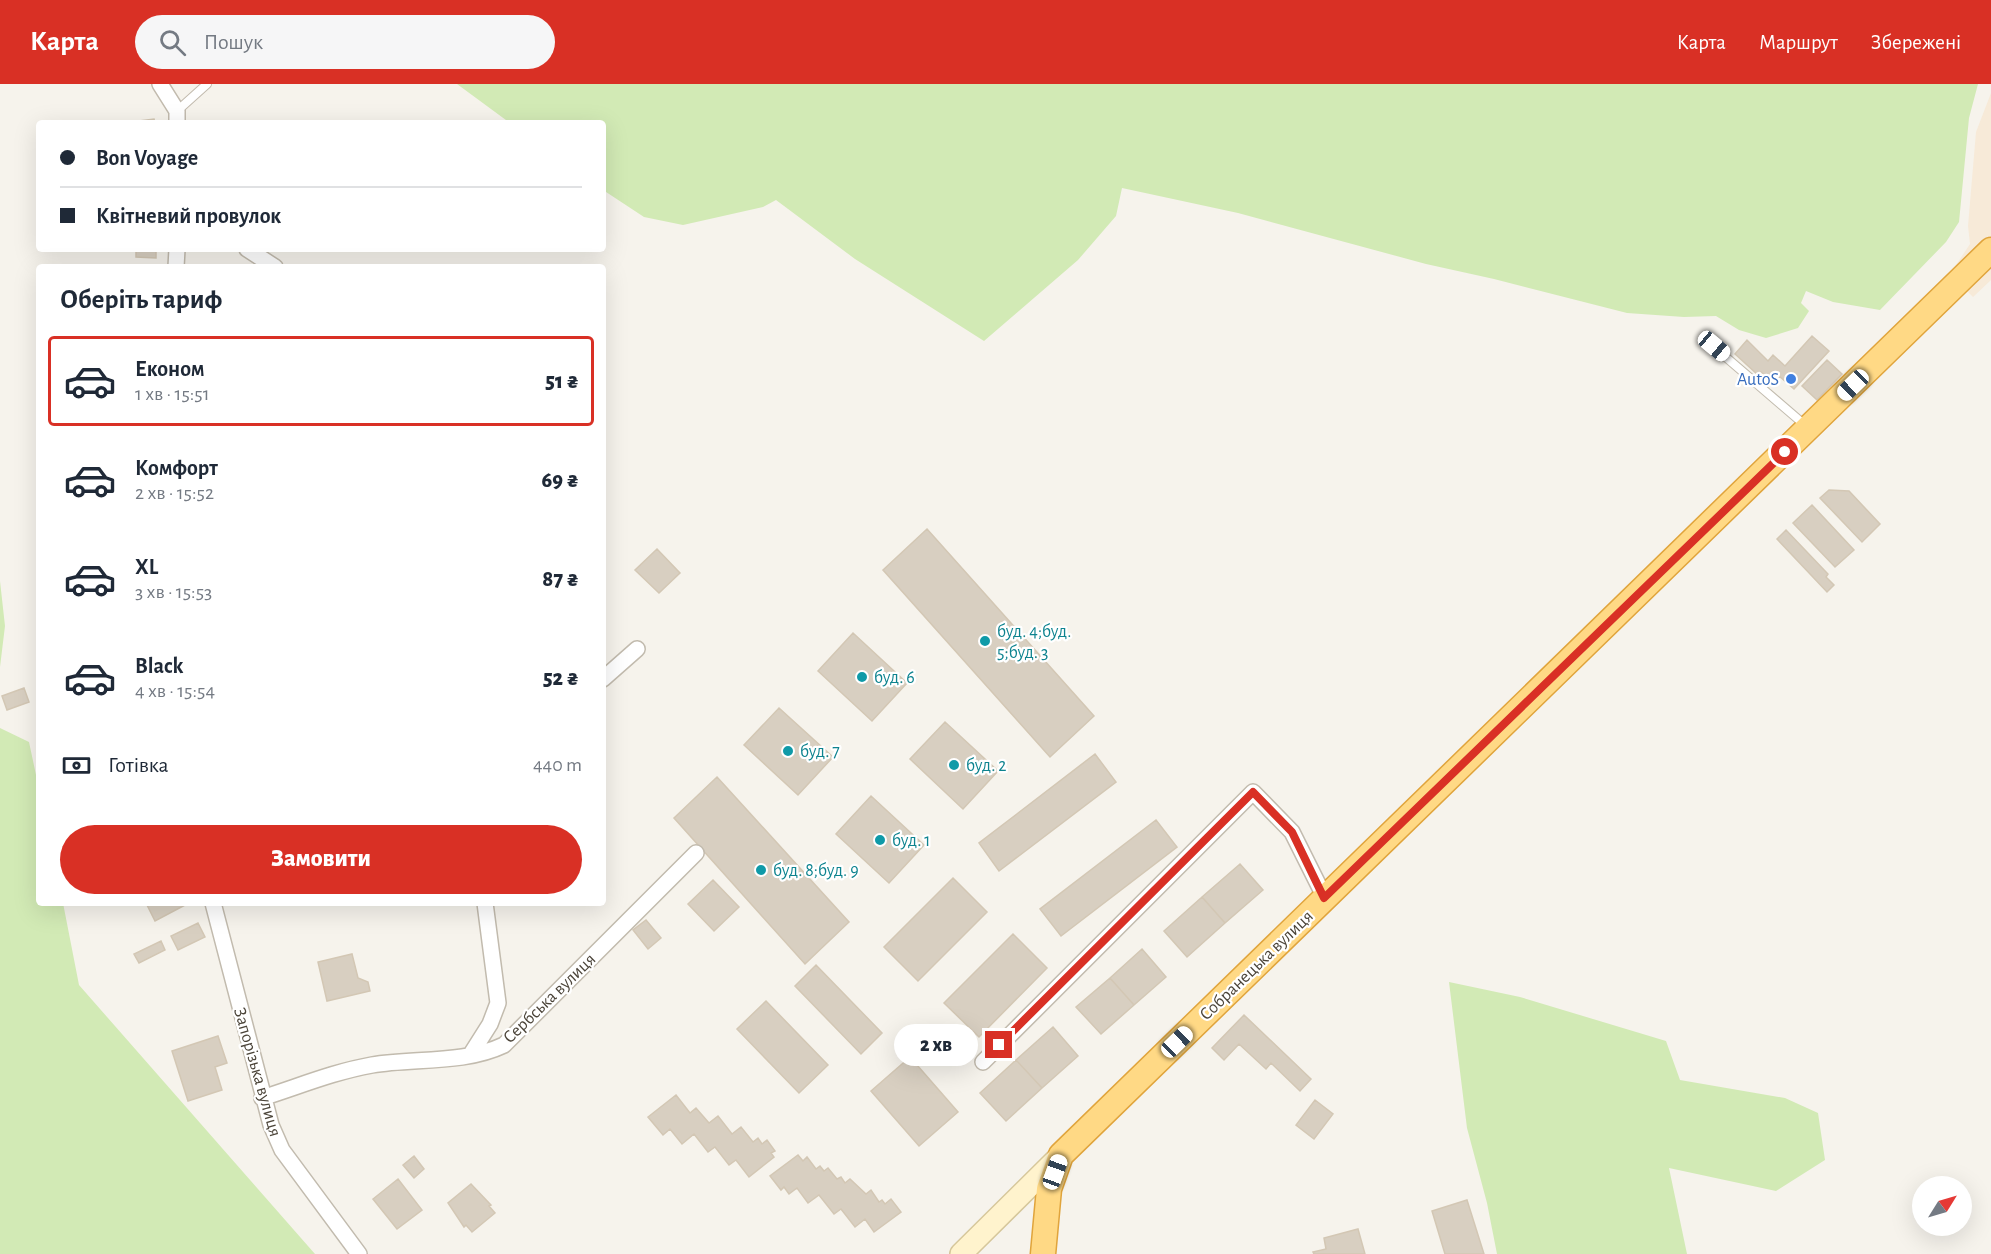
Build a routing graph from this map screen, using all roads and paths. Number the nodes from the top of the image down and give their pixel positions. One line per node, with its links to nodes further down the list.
1 (160, 84): 3 (street)
2 (207, 84): 3 (lane)
3 (177, 117)
4 (1991, 250): 8 (highway, Собранецька вулиця)
5 (252, 252): 6 (street)
6 (270, 264)
7 (1714, 346): 8 (lane)
8 (1809, 429): 12 (highway, Собранецька вулиця)
9 (637, 649): 10 (street)
10 (606, 676)
11 (696, 853): 15 (street, Сербська вулиця)
12 (1324, 898): 16 (street); 18 (highway, Собранецька вулиця)
13 (214, 906): 17 (street, Запорізька вулиця)
14 (485, 906): 15 (street)
15 (471, 1054): 17 (street, Сербська вулиця)
16 (983, 1062)
17 (262, 1098): 19 (street, Запорізька вулиця)
18 (1062, 1155): 20 (main road, Собранецька вулиця); 21 (highway)
19 (359, 1254)
20 (961, 1254)
21 (1043, 1254)

